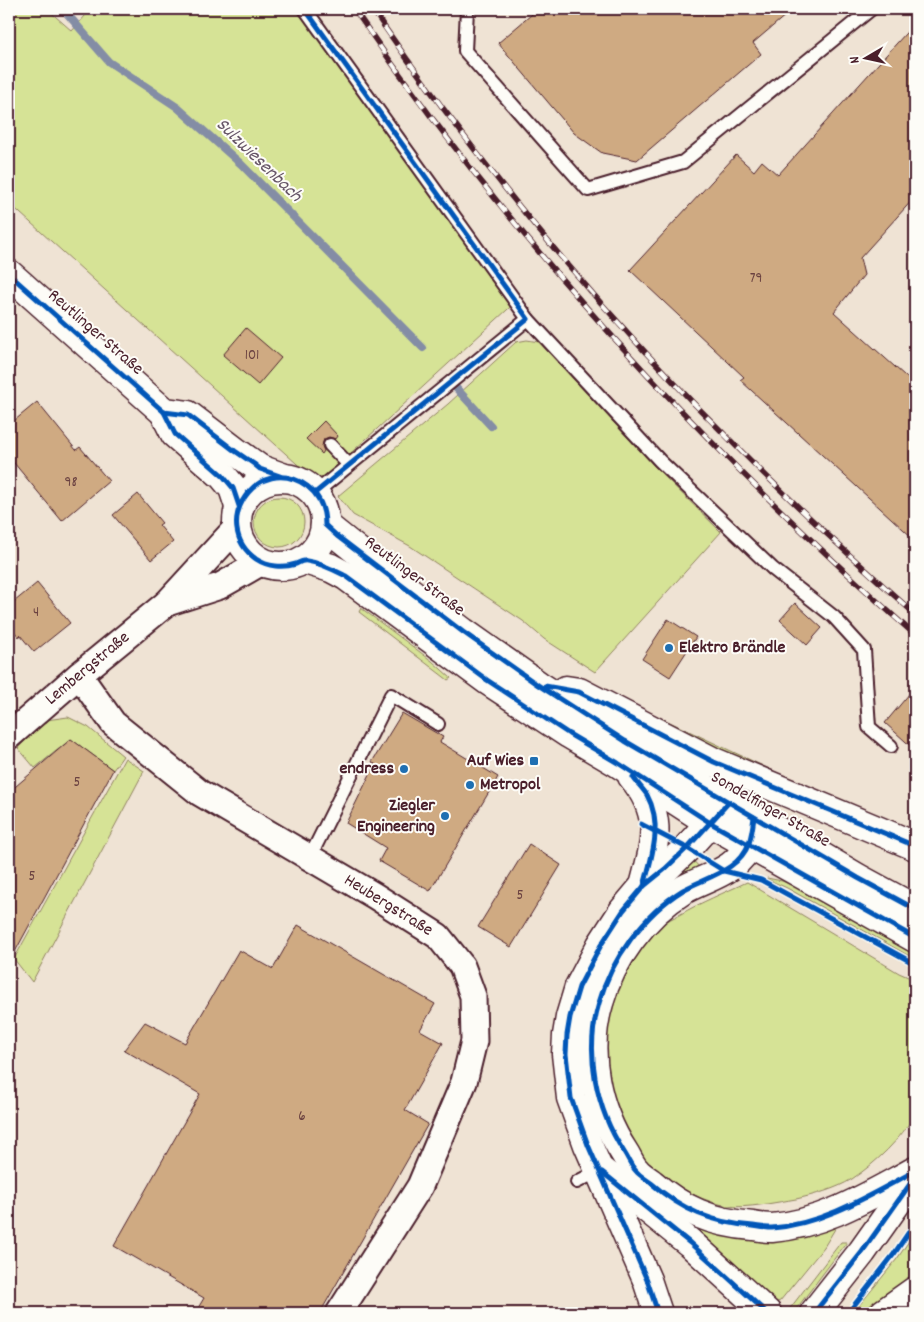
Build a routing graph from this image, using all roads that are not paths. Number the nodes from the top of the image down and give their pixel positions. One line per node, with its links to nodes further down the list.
1 (305, 9): 5 (lane)
2 (467, 9): 3 (lane)
3 (871, 9)
4 (9, 274): 6 (main road, Reutlinger Straße)
5 (528, 319): 8 (lane); 21 (lane)
6 (164, 412): 9 (main road); 11 (main road, Reutlinger Straße)
7 (330, 445): 8 (lane)
8 (349, 465): 10 (lane)
9 (282, 477): 10 (main road); 11 (main road)
10 (315, 493): 12 (main road)
11 (238, 517): 14 (main road); 15 (street, Lembergstraße)
12 (325, 526): 13 (main road); 16 (main road, Reutlinger Straße)
13 (305, 560): 14 (main road); 22 (main road)
14 (262, 562): 15 (street, Lembergstraße)
15 (167, 603): 17 (street, Lembergstraße)
16 (463, 632): 18 (main road, Sondelfinger Straße)
17 (79, 675): 20 (street, Lembergstraße); 28 (street, Heubergstraße)
18 (538, 685): 23 (main road, Sondelfinger Straße); 27 (main road)
19 (438, 724): 28 (lane)
20 (9, 736)
21 (891, 746)
22 (618, 763): 25 (main road); 29 (main road)
23 (729, 802): 24 (main road, Sondelfinger Straße); 25 (main road)
24 (754, 817): 26 (main road); 30 (main road, Sondelfinger Straße)
25 (709, 822): 26 (main road); 29 (main road)
26 (748, 844): 31 (main road); 32 (main road)
27 (915, 846)
28 (310, 858): 36 (street, Heubergstraße)
29 (644, 886): 33 (main road)
30 (915, 909)
31 (915, 938)
32 (915, 1171)
33 (589, 1176): 37 (main road); 38 (main road)
34 (915, 1177): 39 (main road)
35 (915, 1290): 40 (main road)
36 (338, 1313)
37 (658, 1313)
38 (766, 1313)
39 (814, 1313)
40 (884, 1313)

